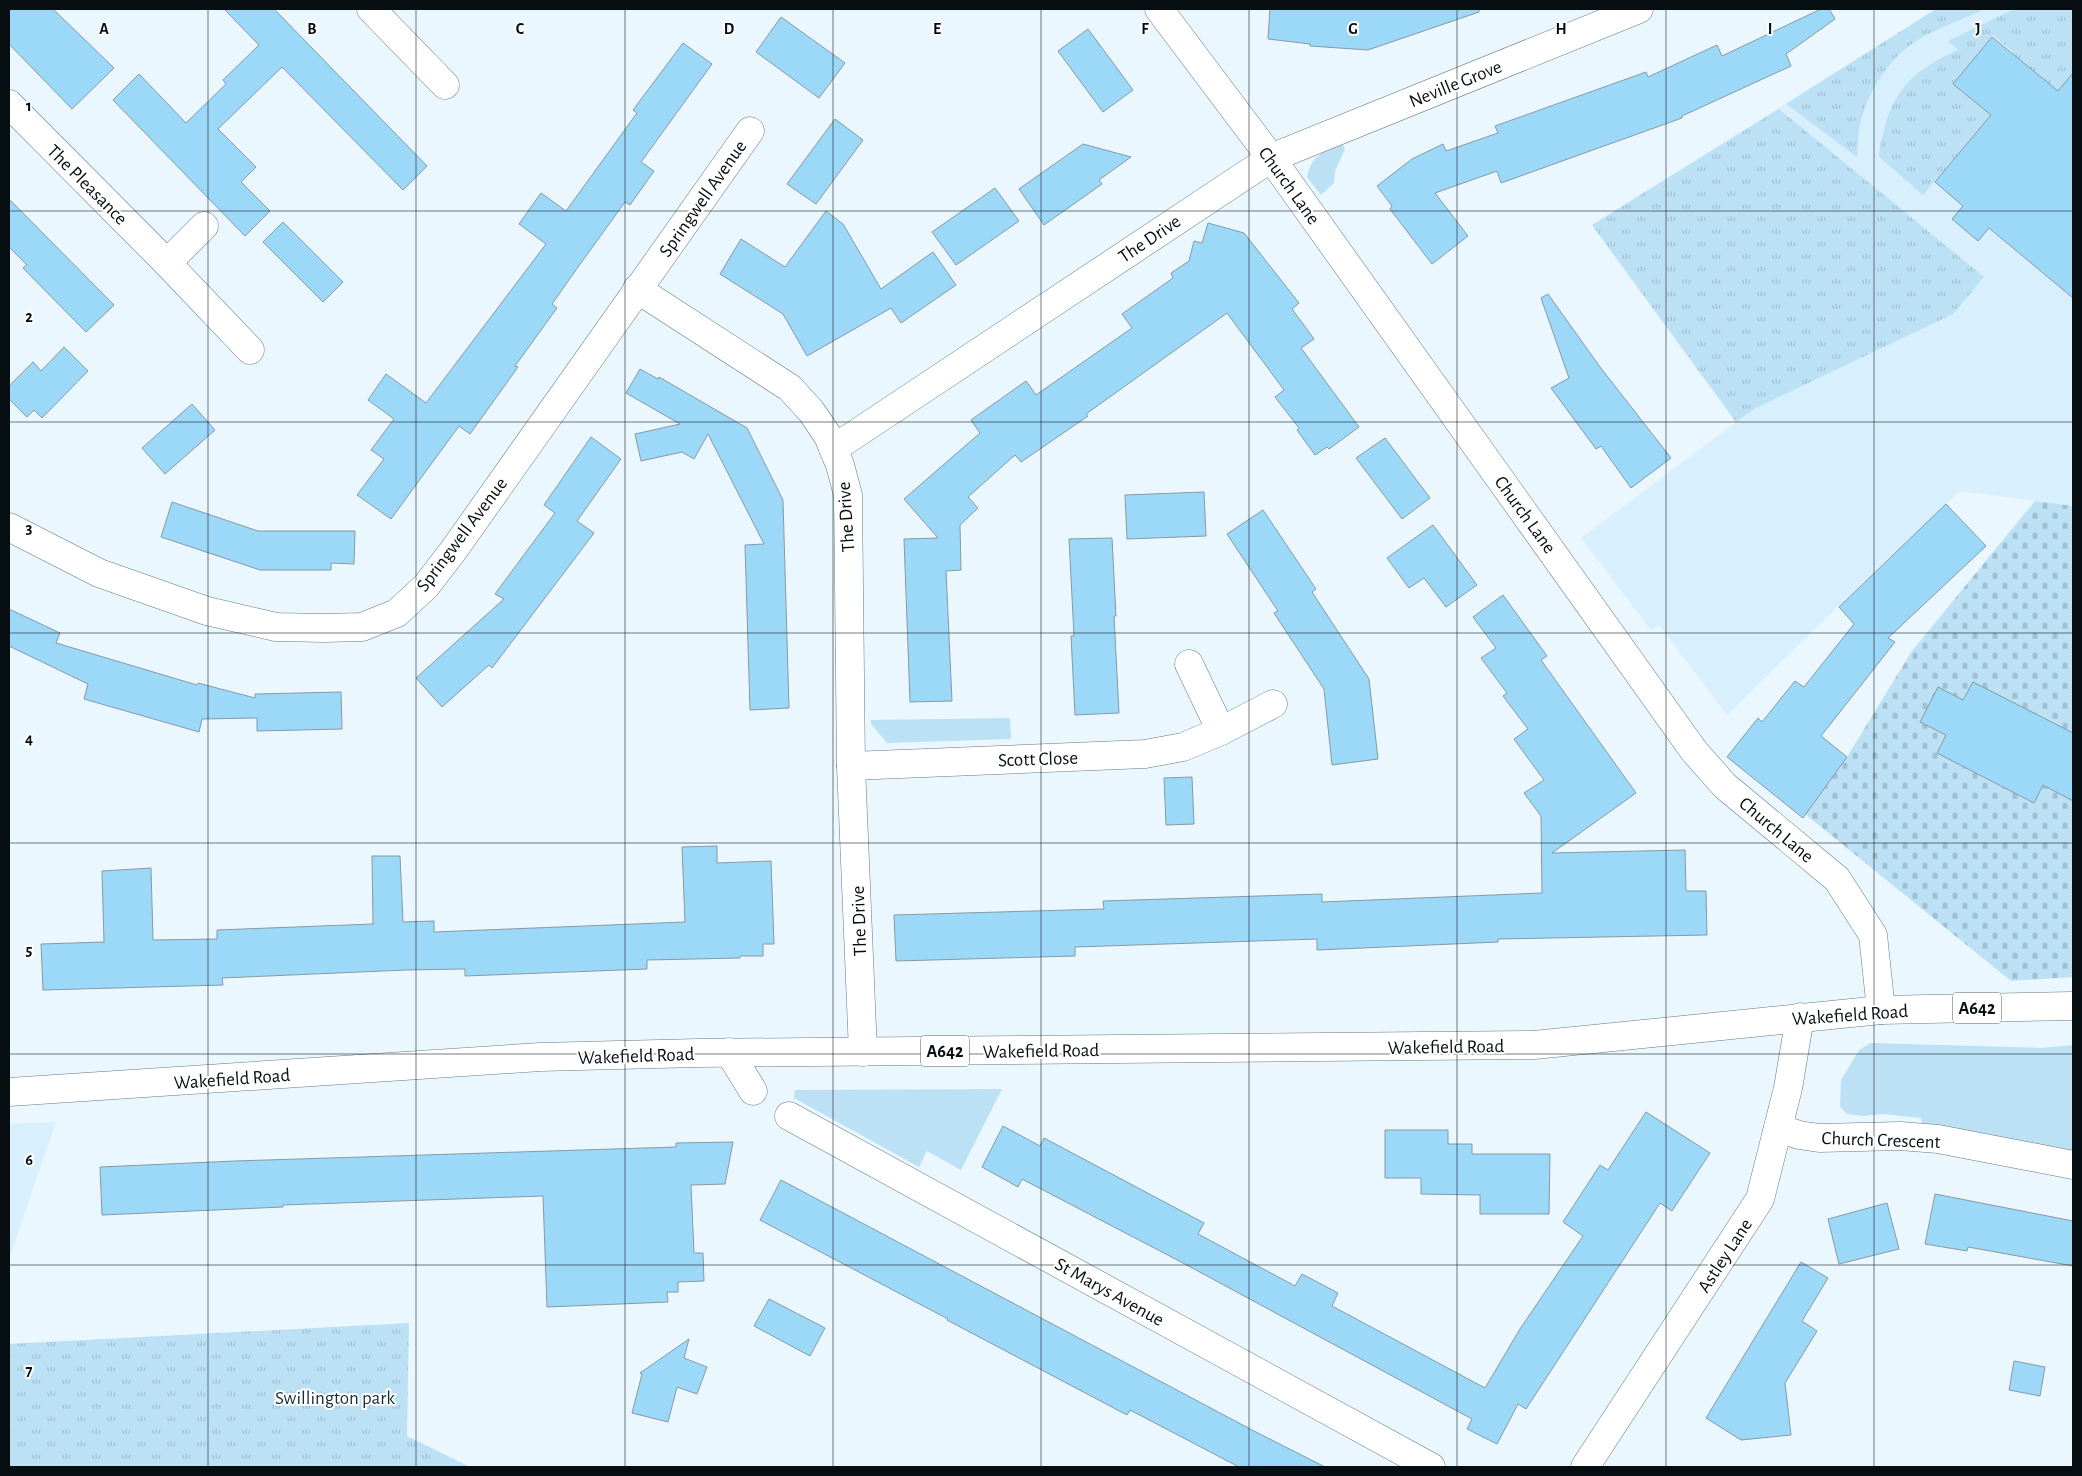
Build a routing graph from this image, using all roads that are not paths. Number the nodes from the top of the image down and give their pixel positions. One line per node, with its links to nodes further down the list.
1 (371, 9): 4 (street)
2 (1159, 9): 7 (street, Church Lane)
3 (1639, 9): 7 (street, Neville Grove)
4 (445, 85)
5 (9, 104): 9 (street, The Pleasance)
6 (750, 130): 10 (street, Springwell Avenue)
7 (1271, 158): 12 (street, The Drive); 19 (street, Church Lane)
8 (204, 226): 9 (street)
9 (166, 263): 11 (street, The Pleasance)
10 (637, 289): 12 (street); 13 (street, Springwell Avenue)
11 (250, 350)
12 (833, 449): 17 (street, The Drive)
13 (9, 527)
14 (1189, 664): 16 (street)
15 (1273, 704): 16 (street, Scott Close)
16 (1221, 731): 17 (street, Scott Close)
17 (851, 766): 22 (street, The Drive)
18 (2073, 1006): 19 (street, Wakefield Road / A642)
19 (1881, 1010): 20 (street, Wakefield Road / A642)
20 (1800, 1017): 22 (street, Wakefield Road / A642); 26 (street, Astley Lane)
21 (729, 1052): 22 (street, Wakefield Road / A642); 23 (street); 24 (street, Wakefield Road / A642)
22 (863, 1052)
23 (753, 1091)
24 (9, 1092)
25 (789, 1116): 28 (street, St Marys Avenue)
26 (1778, 1128): 27 (street, Church Crescent); 29 (street, Astley Lane)
27 (2073, 1165)
28 (1430, 1467)
29 (1585, 1467)

